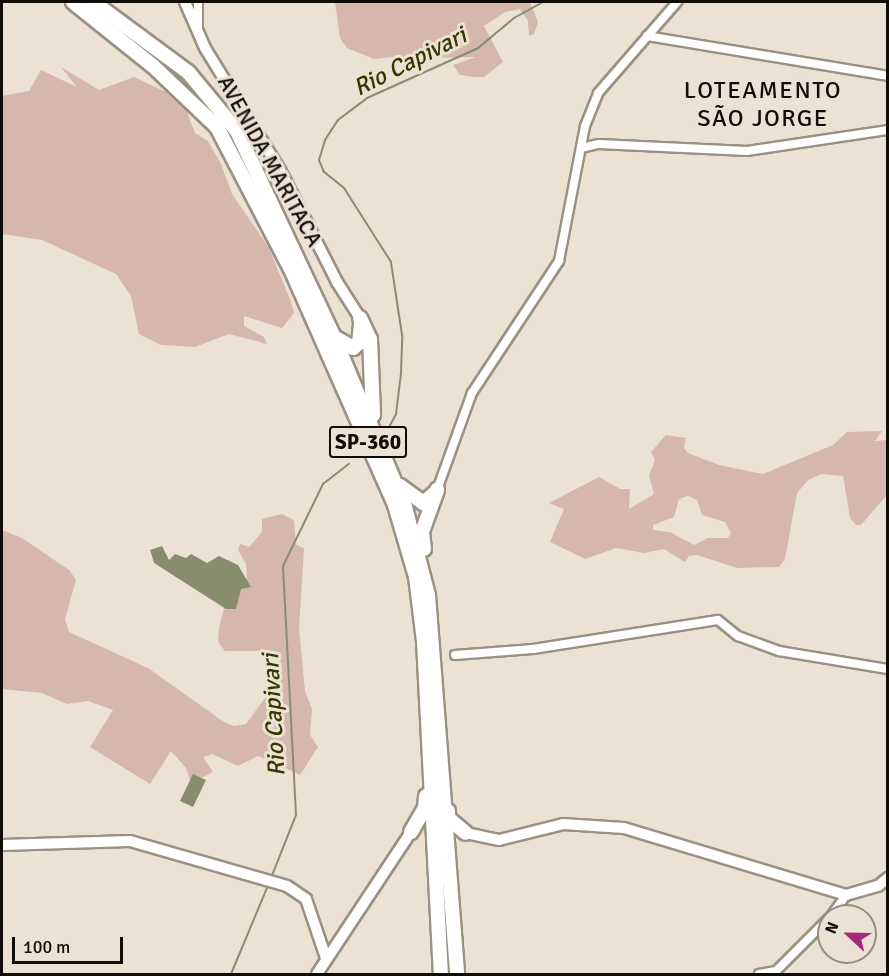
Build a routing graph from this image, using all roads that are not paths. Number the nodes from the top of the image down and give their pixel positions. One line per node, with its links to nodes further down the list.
1 (73, 2): 19 (highway, SP-360)
2 (93, 2): 12 (highway, SP-360)
3 (185, 2): 6 (street, AVENIDA MARITACA)
4 (198, 2): 6 (street)
5 (677, 2): 7 (street)
6 (198, 31): 11 (street, AVENIDA MARITACA)
7 (647, 36): 8 (street); 10 (street)
8 (888, 76)
9 (888, 130): 10 (street)
10 (581, 148): 15 (street)
11 (360, 318): 12 (highway); 13 (highway)
12 (333, 335): 13 (highway, SP-360)
13 (378, 438): 14 (highway, SP-360)
14 (396, 481): 15 (highway); 16 (highway, SP-360)
15 (437, 490): 16 (highway)
16 (428, 595): 20 (highway, SP-360)
17 (455, 655): 18 (street)
18 (888, 669)
19 (428, 755): 21 (highway); 24 (highway, SP-360)
20 (441, 766): 22 (highway); 24 (highway, SP-360)
21 (411, 832): 24 (highway); 29 (street)
22 (466, 833): 24 (highway); 26 (street)
23 (2, 845): 29 (street)
24 (441, 866): 32 (highway, SP-360); 33 (highway, SP-360)
25 (888, 878): 26 (street)
26 (846, 895): 27 (street)
27 (839, 904)
28 (817, 931): 30 (street)
29 (326, 958): 31 (street)
30 (777, 973): 34 (street)
31 (317, 975)
32 (441, 975)
33 (457, 975)
34 (759, 975)

